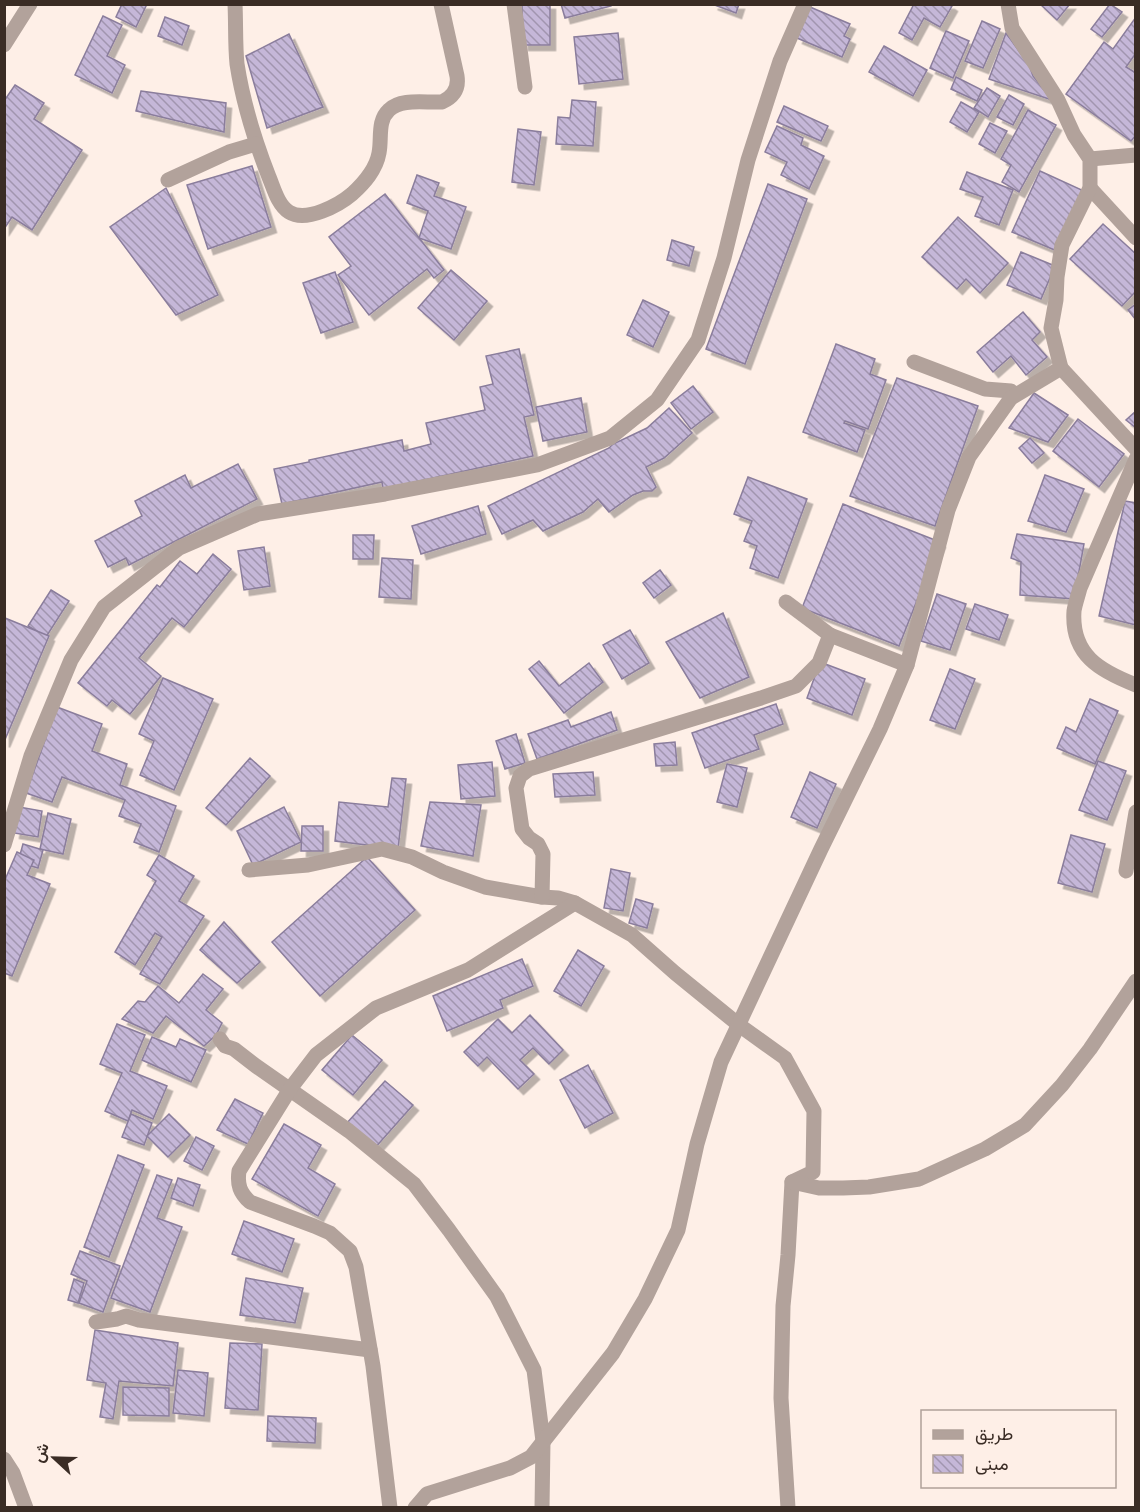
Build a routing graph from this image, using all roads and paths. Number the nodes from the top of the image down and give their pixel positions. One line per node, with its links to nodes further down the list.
1 (30, 4): 7 (street)
2 (235, 4): 9 (street)
3 (441, 4): 9 (street)
4 (513, 4): 8 (street)
5 (805, 4): 25 (street)
6 (1008, 4): 11 (street)
7 (4, 45)
8 (525, 87)
9 (256, 144): 12 (street)
10 (1136, 154): 11 (street)
11 (1090, 159): 13 (street)
12 (168, 180)
13 (1090, 188): 14 (street); 16 (street)
14 (1136, 238)
15 (914, 362): 17 (street)
16 (1061, 368): 17 (street); 18 (street)
17 (1011, 398): 22 (street)
18 (1136, 449)
19 (1136, 459): 23 (street)
20 (786, 602): 21 (street)
21 (830, 635): 22 (street); 28 (street)
22 (907, 666): 31 (street)
23 (1136, 685)
24 (1136, 812): 27 (street)
25 (4, 845)
26 (249, 870): 28 (street)
27 (1126, 871)
28 (542, 897): 29 (street)
29 (575, 903): 31 (street); 33 (street)
30 (1136, 981): 34 (street)
31 (739, 1025): 34 (street); 37 (street)
32 (220, 1039): 33 (street)
33 (290, 1089): 36 (street); 37 (street)
34 (792, 1182): 43 (street)
35 (96, 1322): 36 (street)
36 (370, 1350): 40 (street)
37 (543, 1441): 41 (street); 42 (street)
38 (4, 1459): 39 (street)
39 (26, 1508)
40 (390, 1508)
41 (415, 1508)
42 (542, 1508)
43 (788, 1508)

